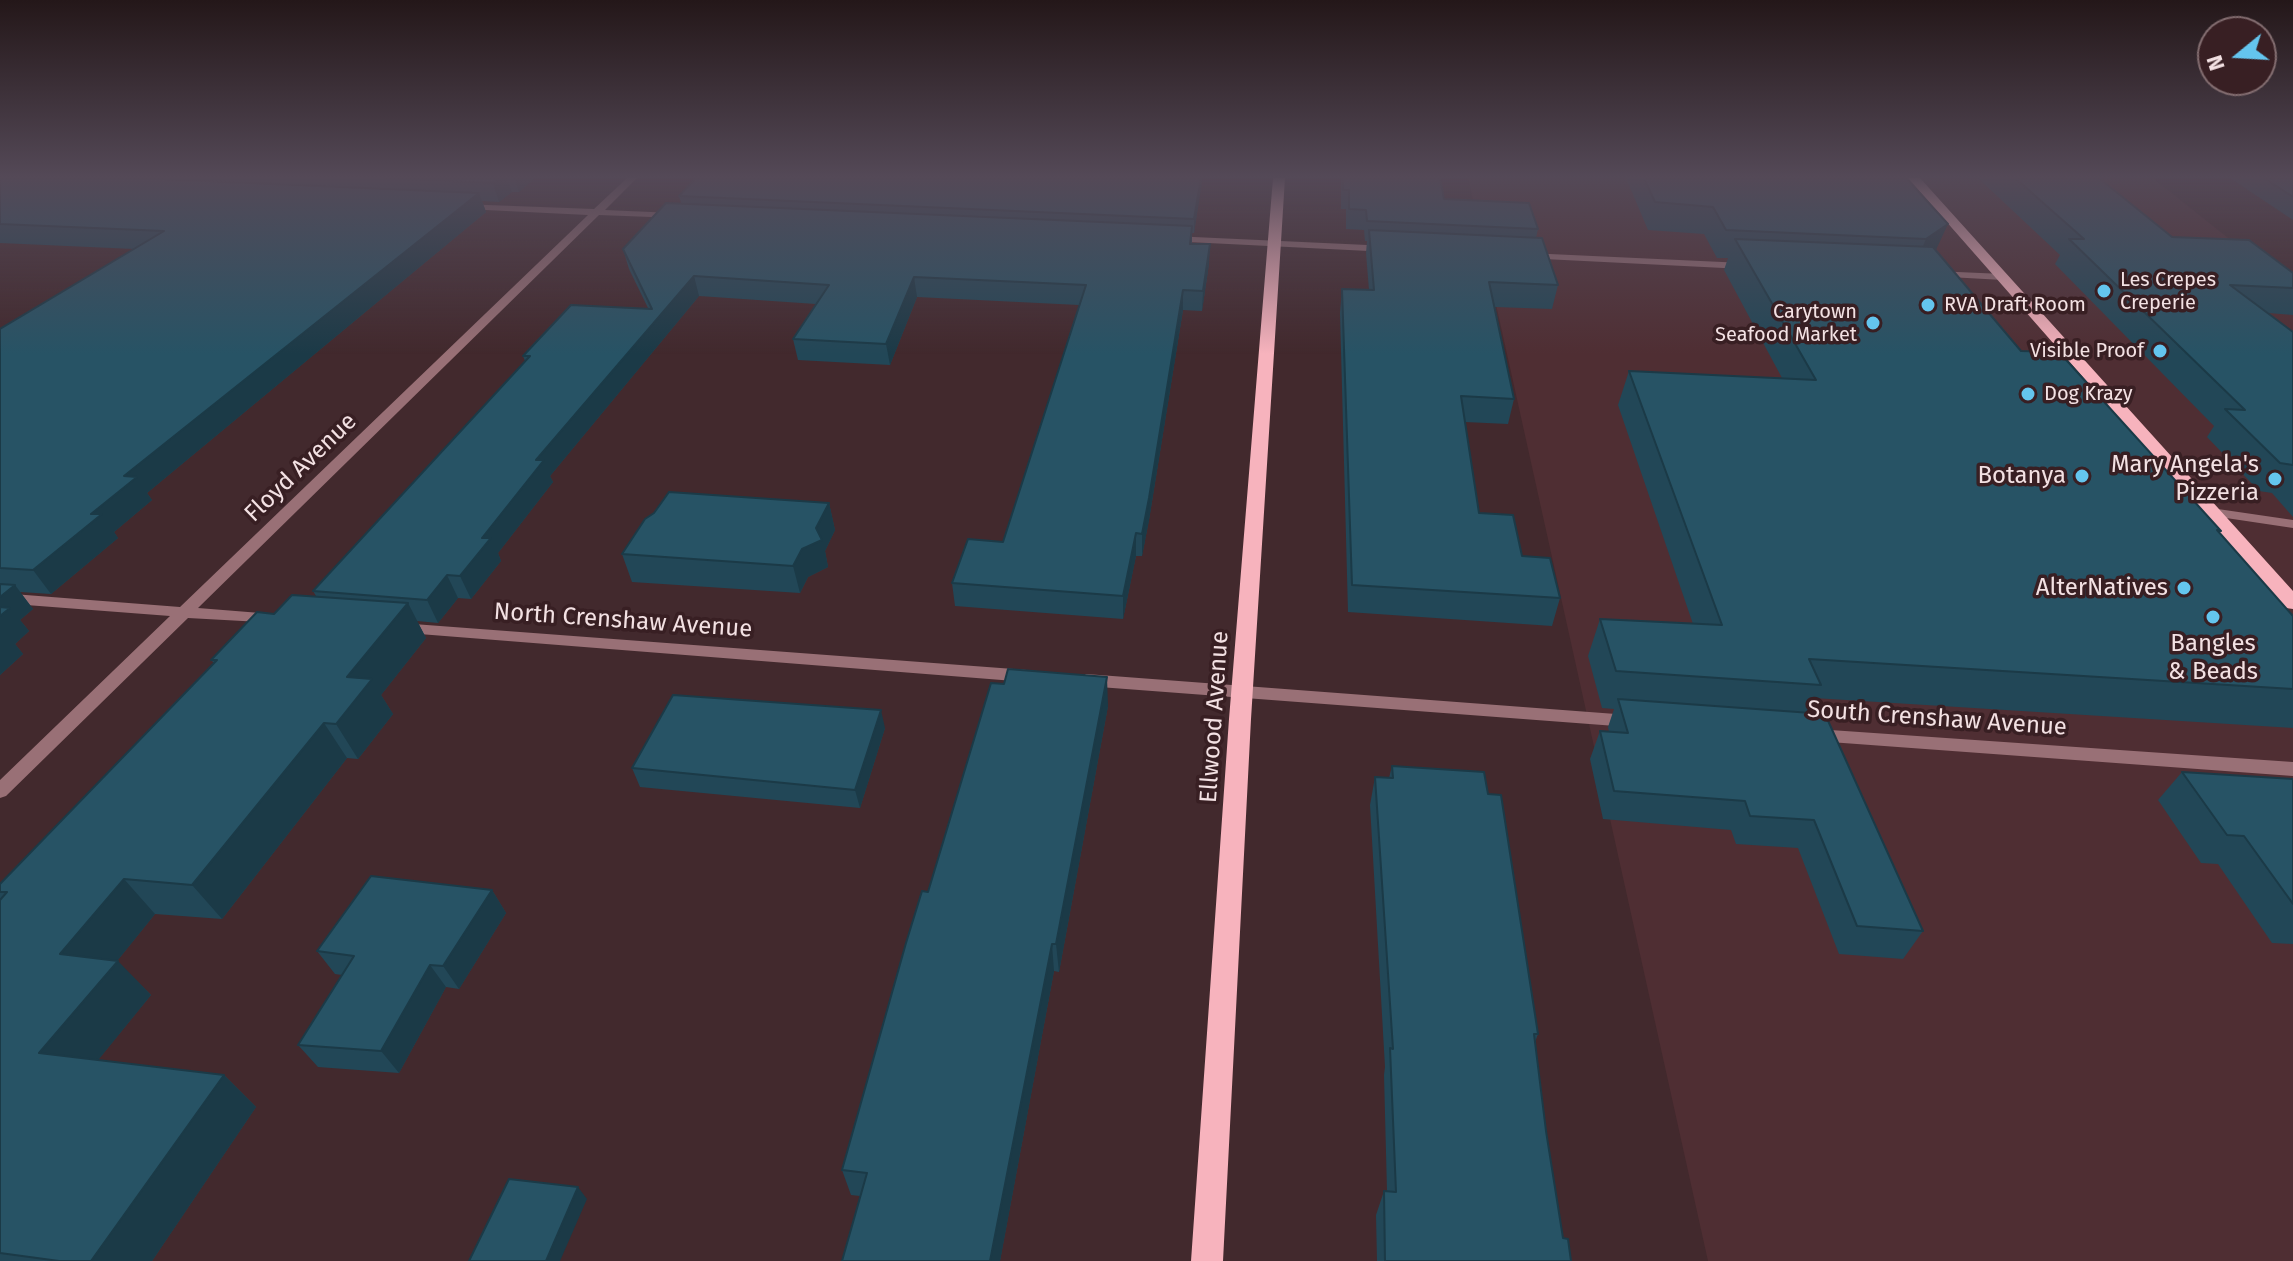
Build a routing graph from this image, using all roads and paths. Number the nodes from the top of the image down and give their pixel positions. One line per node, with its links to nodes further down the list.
1 (571, 237): 15 (street, Floyd Avenue)
2 (1274, 237): 5 (main road, Ellwood Avenue)
3 (1967, 237): 10 (main road)
4 (1152, 238): 5 (street)
5 (1274, 243): 6 (street); 20 (main road, Ellwood Avenue)
6 (1400, 249)
7 (1510, 255): 8 (street)
8 (1760, 266)
9 (1917, 274): 10 (street)
10 (2003, 277): 11 (main road)
11 (2211, 512): 12 (street); 14 (main road)
12 (2293, 524)
13 (0, 598): 15 (street)
14 (2293, 603)
15 (184, 612): 16 (street); 24 (street, Floyd Avenue)
16 (296, 621)
17 (375, 627): 18 (street, North Crenshaw Avenue)
18 (1042, 677)
19 (1072, 679): 20 (street)
20 (1242, 692): 21 (street); 25 (main road, Ellwood Avenue)
21 (1640, 722)
22 (1803, 734): 23 (street, South Crenshaw Avenue)
23 (2293, 769)
24 (0, 791)
25 (1207, 1261)

